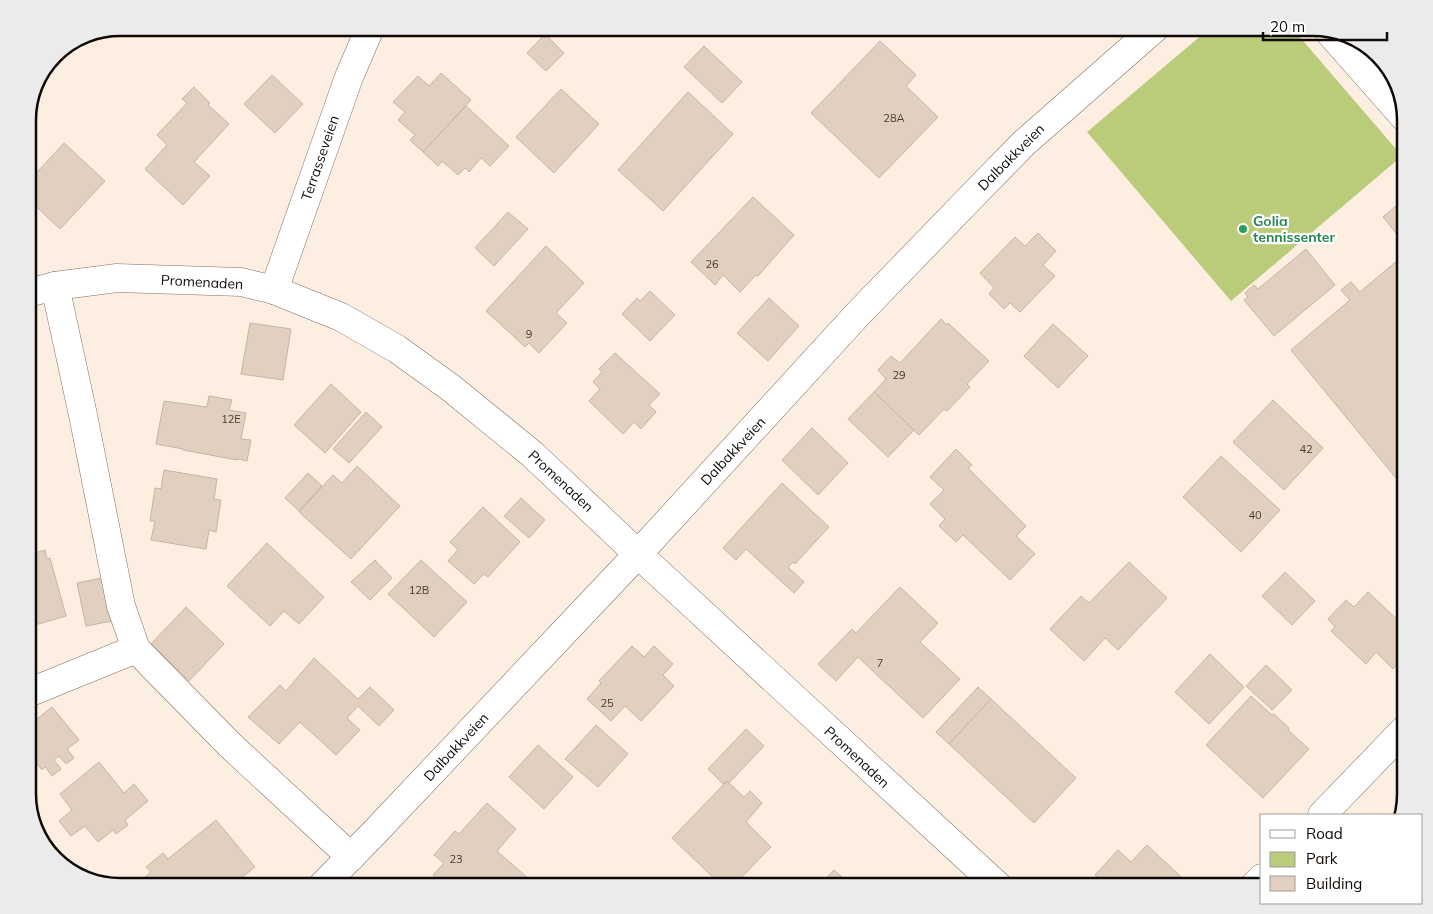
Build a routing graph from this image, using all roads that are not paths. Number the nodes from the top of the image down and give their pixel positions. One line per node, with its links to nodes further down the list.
1 (367, 36): 6 (street, Terrasseveien)
2 (1146, 36): 8 (street, Dalbakkveien)
3 (1336, 40): 4 (street)
4 (1395, 107)
5 (55, 286): 6 (street, Promenaden); 7 (street, Promenaden); 9 (street)
6 (274, 290): 8 (street, Promenaden)
7 (36, 291)
8 (638, 554): 13 (street, Dalbakkveien); 15 (street, Promenaden)
9 (136, 649): 10 (street); 13 (street)
10 (36, 689)
11 (1397, 737): 12 (street)
12 (1323, 814)
13 (351, 858): 14 (street, Dalbakkveien)
14 (330, 878)
15 (989, 878)

